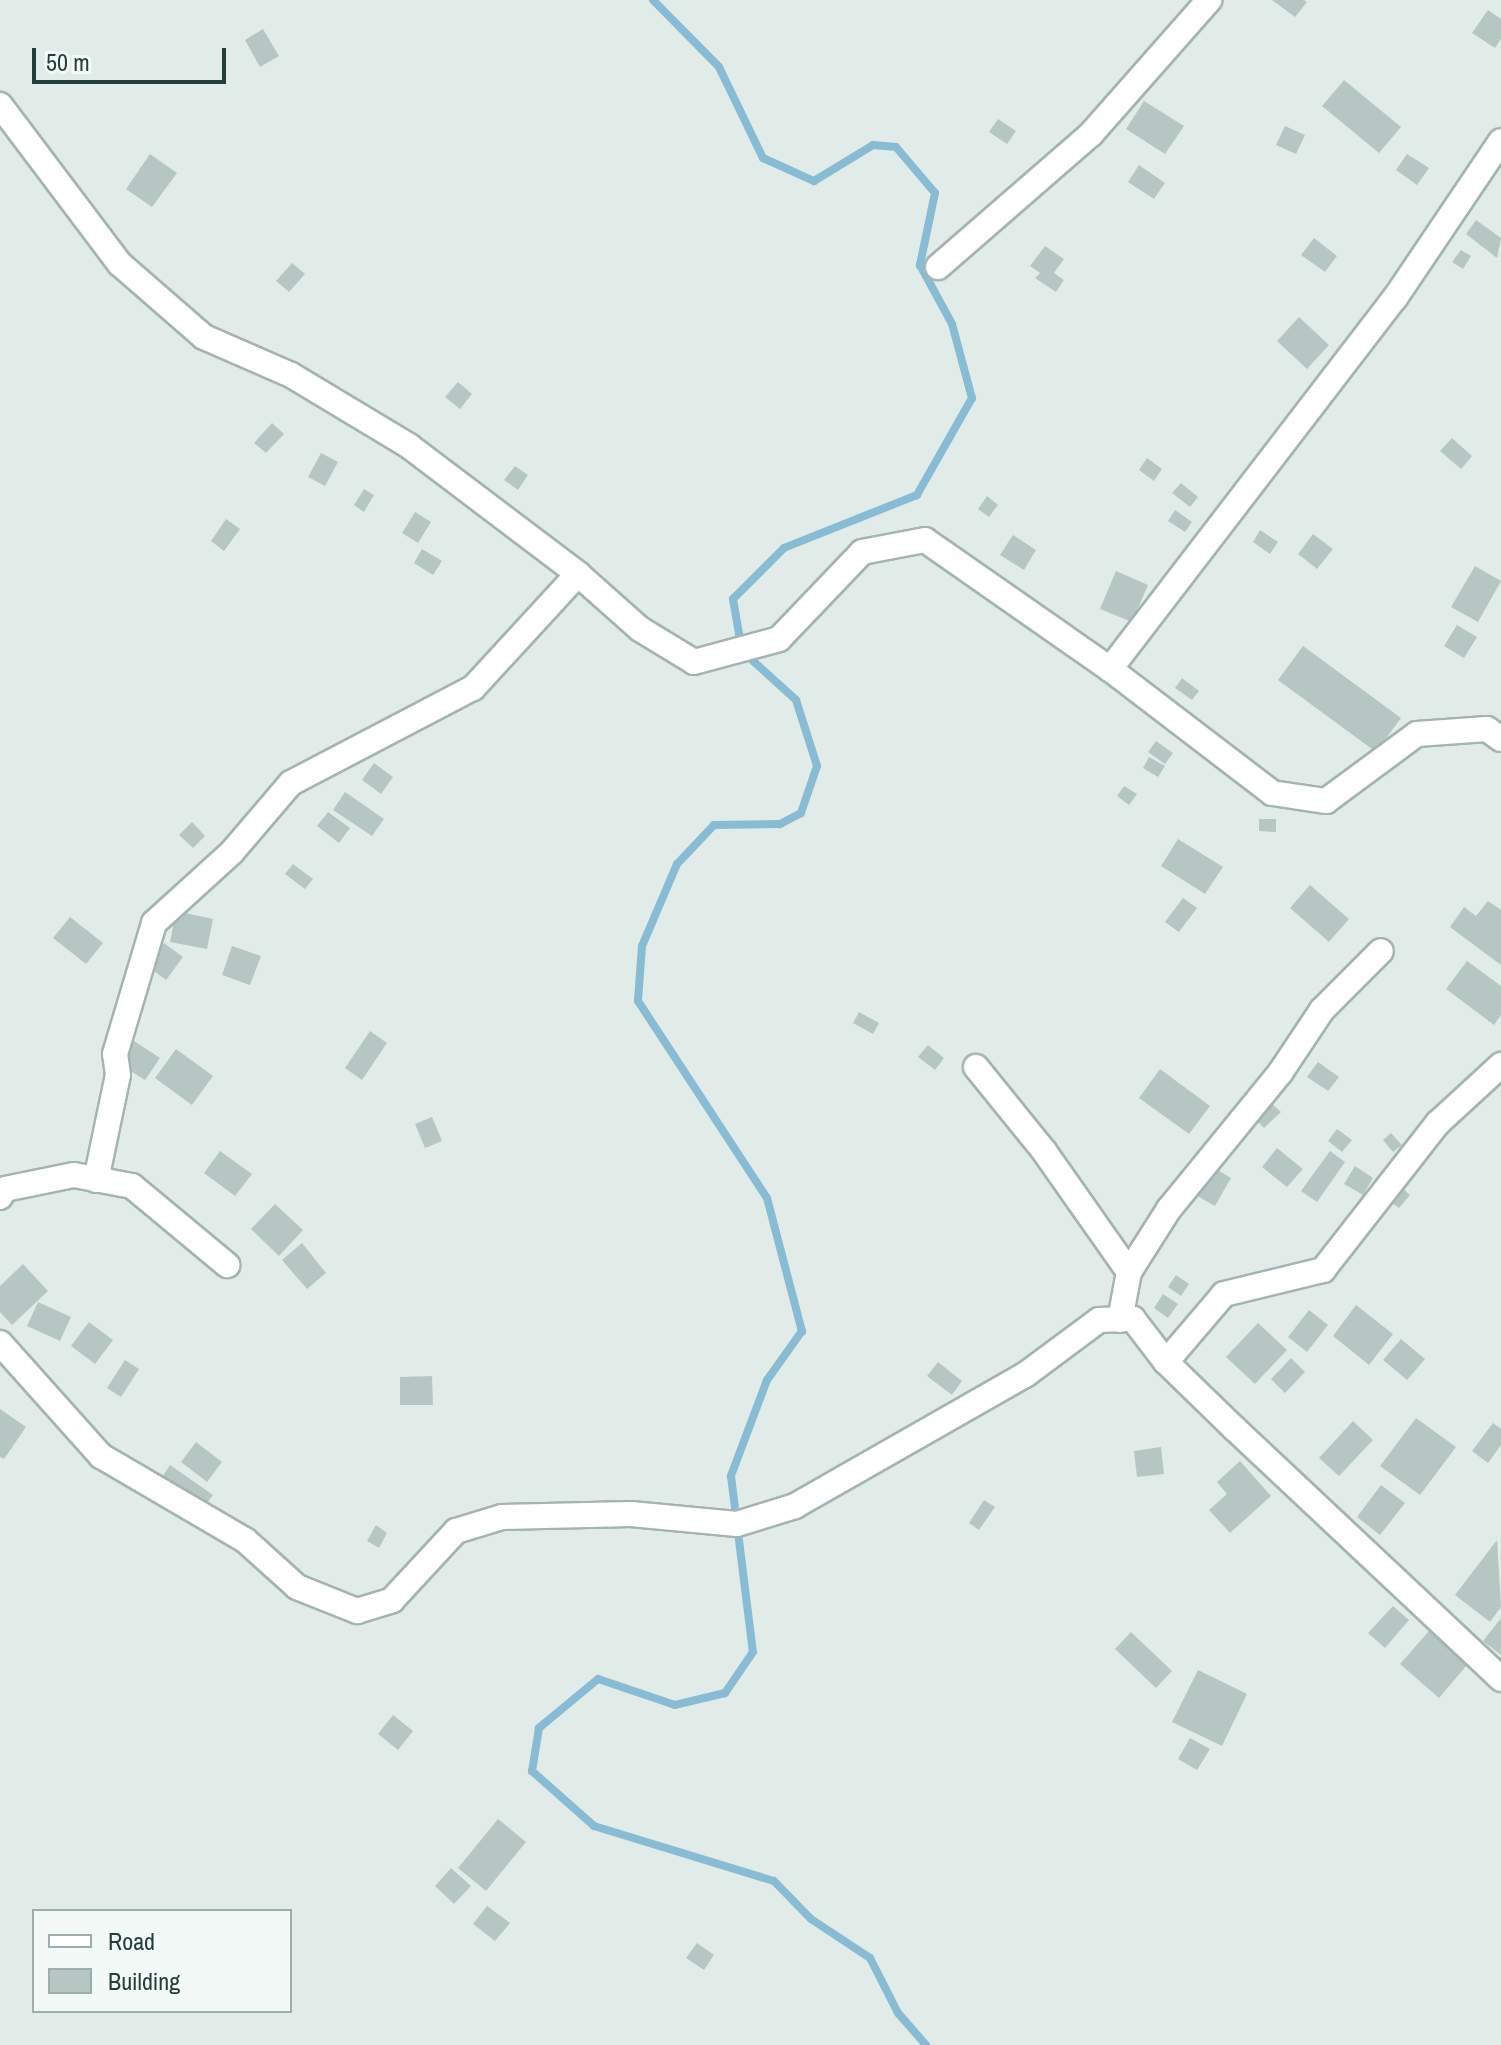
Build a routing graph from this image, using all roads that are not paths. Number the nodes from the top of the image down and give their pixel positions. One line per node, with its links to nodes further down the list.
1 (1209, 0): 4 (street)
2 (0, 105): 5 (street)
3 (1501, 141): 6 (street)
4 (938, 267)
5 (578, 574): 6 (street); 11 (street)
6 (1110, 669): 7 (street)
7 (1501, 739)
8 (1381, 951): 14 (street)
9 (1501, 1065): 17 (street)
10 (976, 1067): 14 (street)
11 (96, 1180): 12 (street); 13 (street)
12 (0, 1197)
13 (227, 1265)
14 (1129, 1272): 15 (street)
15 (1120, 1320): 16 (street); 17 (street)
16 (0, 1343)
17 (1166, 1362): 18 (street)
18 (1501, 1679)

